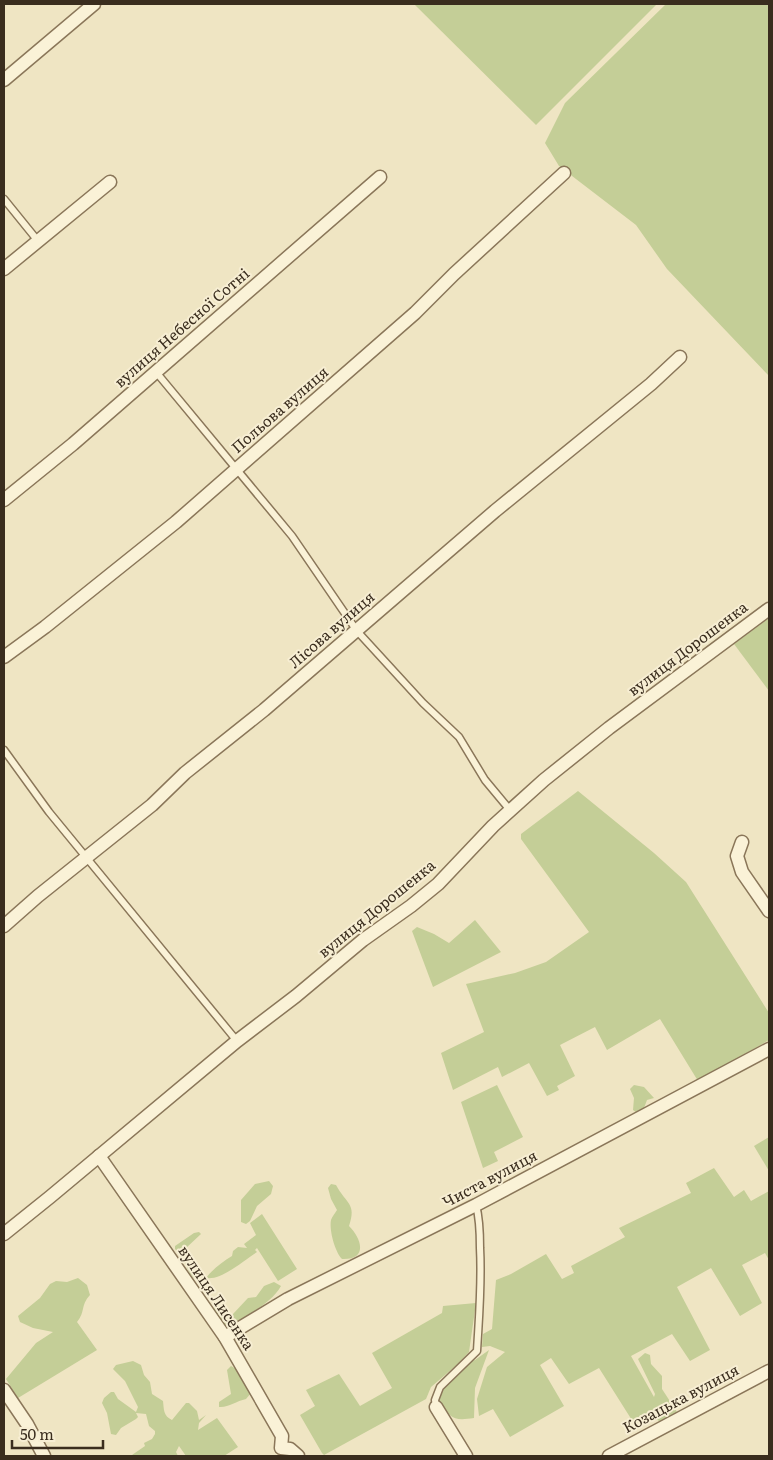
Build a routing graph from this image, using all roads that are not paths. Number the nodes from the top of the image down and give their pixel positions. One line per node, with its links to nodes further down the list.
1 (94, 4): 2 (street)
2 (4, 80)
3 (564, 173): 11 (street, Польова вулиця)
4 (380, 177): 10 (street, вулиця Небесної Сотні)
5 (110, 182): 7 (street)
6 (4, 199): 7 (lane)
7 (38, 241): 8 (street)
8 (4, 269)
9 (680, 357): 14 (street, Лісова вулиця)
10 (156, 372): 11 (lane); 12 (street, вулиця Небесної Сотні)
11 (238, 468): 14 (lane); 15 (street, Польова вулиця)
12 (4, 500)
13 (769, 609): 17 (street, вулиця Дорошенка)
14 (357, 631): 17 (lane); 19 (street, Лісова вулиця)
15 (4, 656)
16 (4, 750): 19 (lane)
17 (510, 810): 22 (street, вулиця Дорошенка)
18 (742, 842): 20 (street)
19 (86, 856): 21 (street, Лісова вулиця); 22 (lane)
20 (769, 911)
21 (4, 926)
22 (237, 1041): 24 (street, вулиця Дорошенка)
23 (769, 1049): 25 (street, Чиста вулиця)
24 (99, 1156): 26 (street, вулиця Дорошенка); 27 (street, вулиця Лисенка)
25 (476, 1205): 27 (street, Чиста вулиця); 30 (lane)
26 (4, 1234)
27 (225, 1337): 31 (street, вулиця Лисенка)
28 (769, 1371): 35 (street, Козацька вулиця)
29 (4, 1390): 32 (street)
30 (436, 1407): 34 (street)
31 (280, 1452): 33 (street, вулиця Лисенка)
32 (42, 1456)
33 (298, 1456)
34 (466, 1456)
35 (609, 1456)

